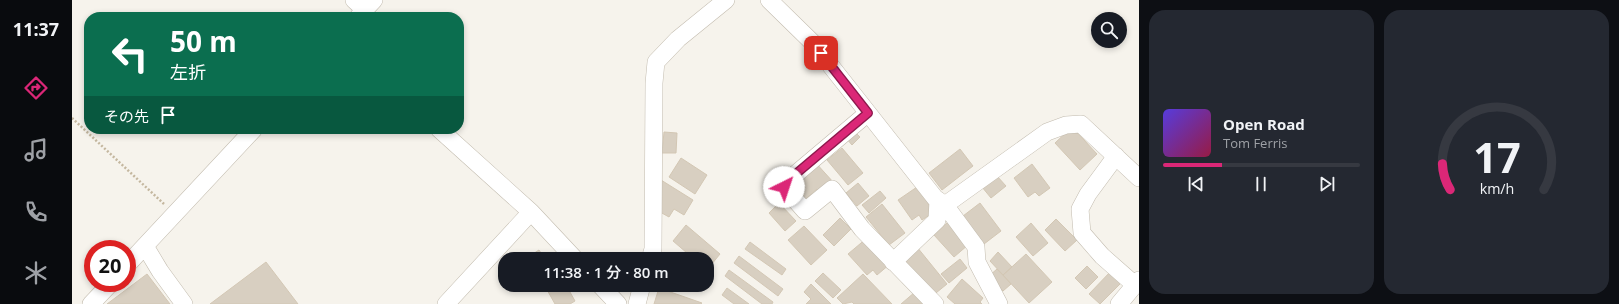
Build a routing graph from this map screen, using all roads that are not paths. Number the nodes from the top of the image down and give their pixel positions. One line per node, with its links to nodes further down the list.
1 (726, 0): 12 (street)
2 (769, 0): 3 (street)
3 (868, 113): 8 (street); 14 (street)
4 (249, 134): 10 (street)
5 (445, 134): 9 (street)
6 (1116, 156): 7 (street); 8 (street); 15 (street)
7 (1139, 178)
8 (941, 203): 14 (street); 25 (street)
9 (531, 212): 11 (street); 21 (street)
10 (145, 246): 13 (street); 20 (street)
11 (568, 252)
12 (652, 252)
13 (136, 256)
14 (893, 262): 24 (street)
15 (1137, 282): 26 (street)
16 (103, 292): 19 (street)
17 (607, 292): 22 (street)
18 (640, 292): 23 (street)
19 (92, 304)
20 (184, 304)
21 (446, 304)
22 (618, 304)
23 (637, 304)
24 (935, 304)
25 (999, 304)
26 (1119, 304)

